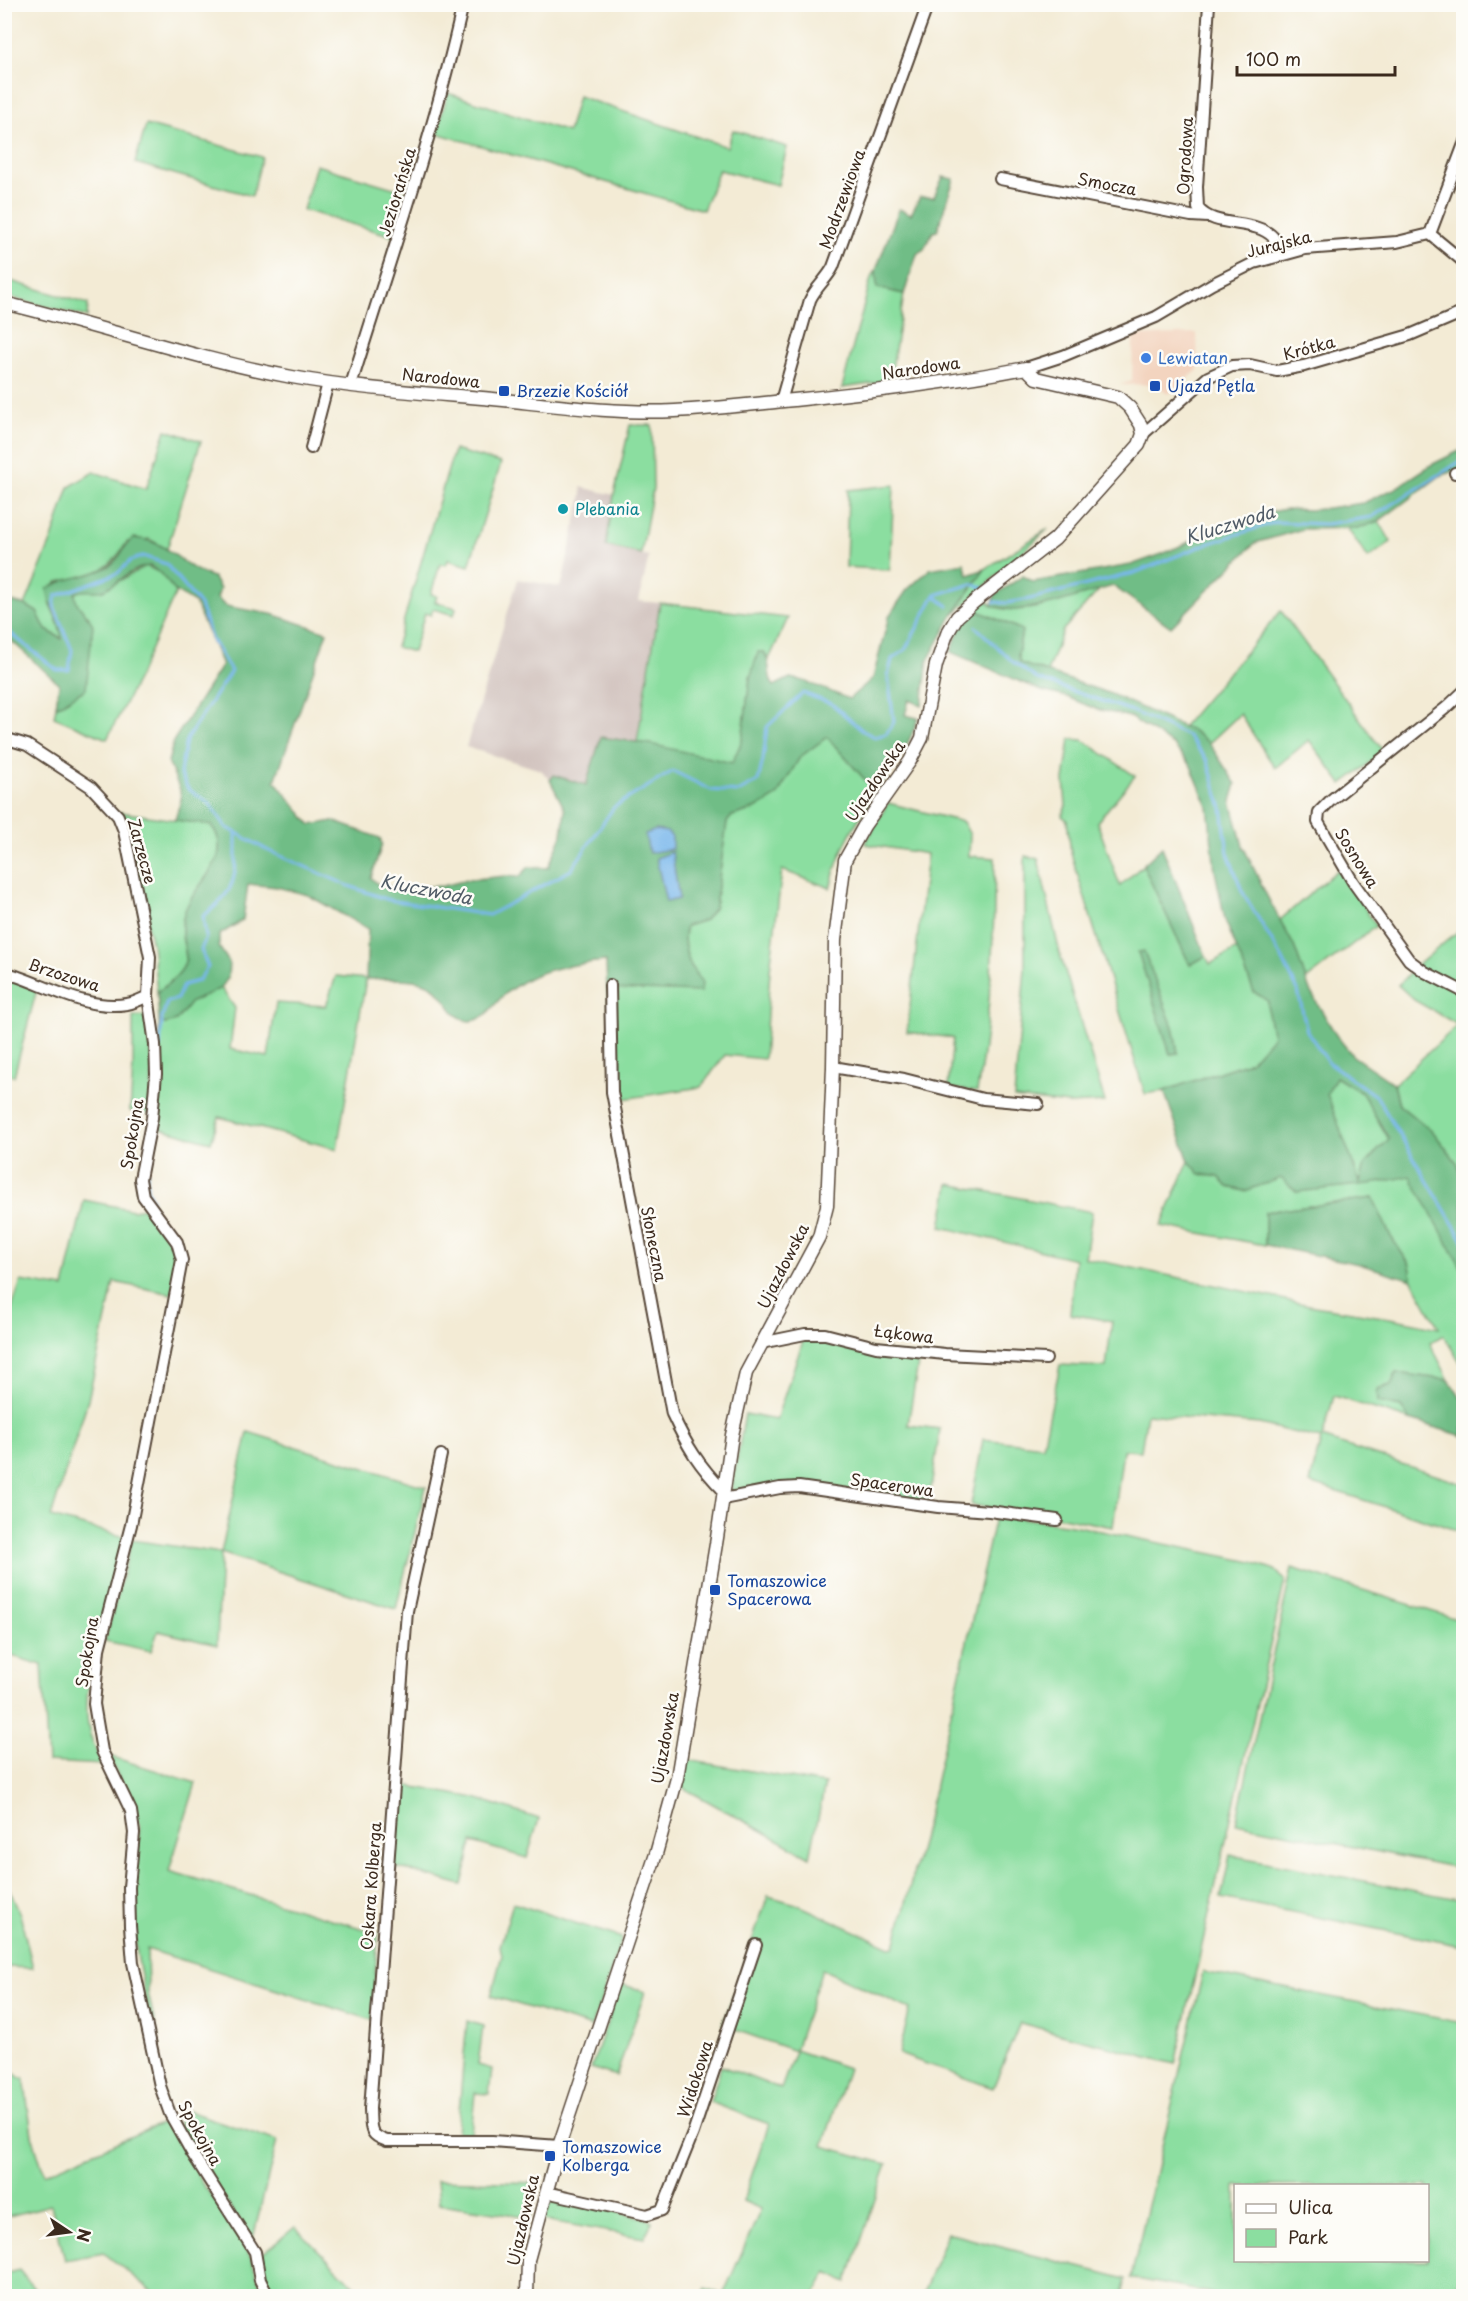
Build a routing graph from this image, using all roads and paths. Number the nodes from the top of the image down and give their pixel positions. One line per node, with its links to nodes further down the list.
1 (463, 4): 14 (street, Jeziorańska)
2 (928, 4): 15 (street, Modrzewiowa)
3 (1209, 4): 6 (street, Ogrodowa)
4 (1464, 144): 7 (street)
5 (1000, 179): 6 (street, Smocza)
6 (1208, 217): 8 (street)
7 (1430, 234): 8 (street, Jurajska); 9 (street)
8 (1281, 255): 12 (street, Jurajska)
9 (1464, 262)
10 (4, 303): 13 (street, Narodowa)
11 (1464, 312): 16 (street, Krótka)
12 (1026, 368): 15 (street, Narodowa); 16 (street)
13 (328, 383): 14 (street, Narodowa); 17 (street)
14 (351, 385): 15 (street, Narodowa)
15 (781, 401)
16 (1143, 434): 24 (street, Ujazdowska)
17 (311, 448)
18 (1464, 691): 22 (street, Sosnowa)
19 (4, 738): 23 (street, Zarzecze)
20 (4, 972): 23 (street, Brzozowa)
21 (610, 984): 29 (street, Słoneczna)
22 (1464, 992)
23 (148, 996): 34 (street, Spokojna)
24 (833, 1067): 25 (street); 26 (street, Ujazdowska)
25 (1038, 1104)
26 (761, 1343): 27 (street, Łąkowa); 29 (street, Ujazdowska)
27 (1046, 1359)
28 (441, 1455): 32 (street, Oskara Kolberga)
29 (723, 1495): 30 (street, Spacerowa); 32 (street, Ujazdowska)
30 (1057, 1520)
31 (756, 1945): 33 (street, Widokowa)
32 (559, 2146): 33 (street, Ujazdowska)
33 (546, 2192): 35 (street, Ujazdowska)
34 (267, 2296)
35 (527, 2296)

